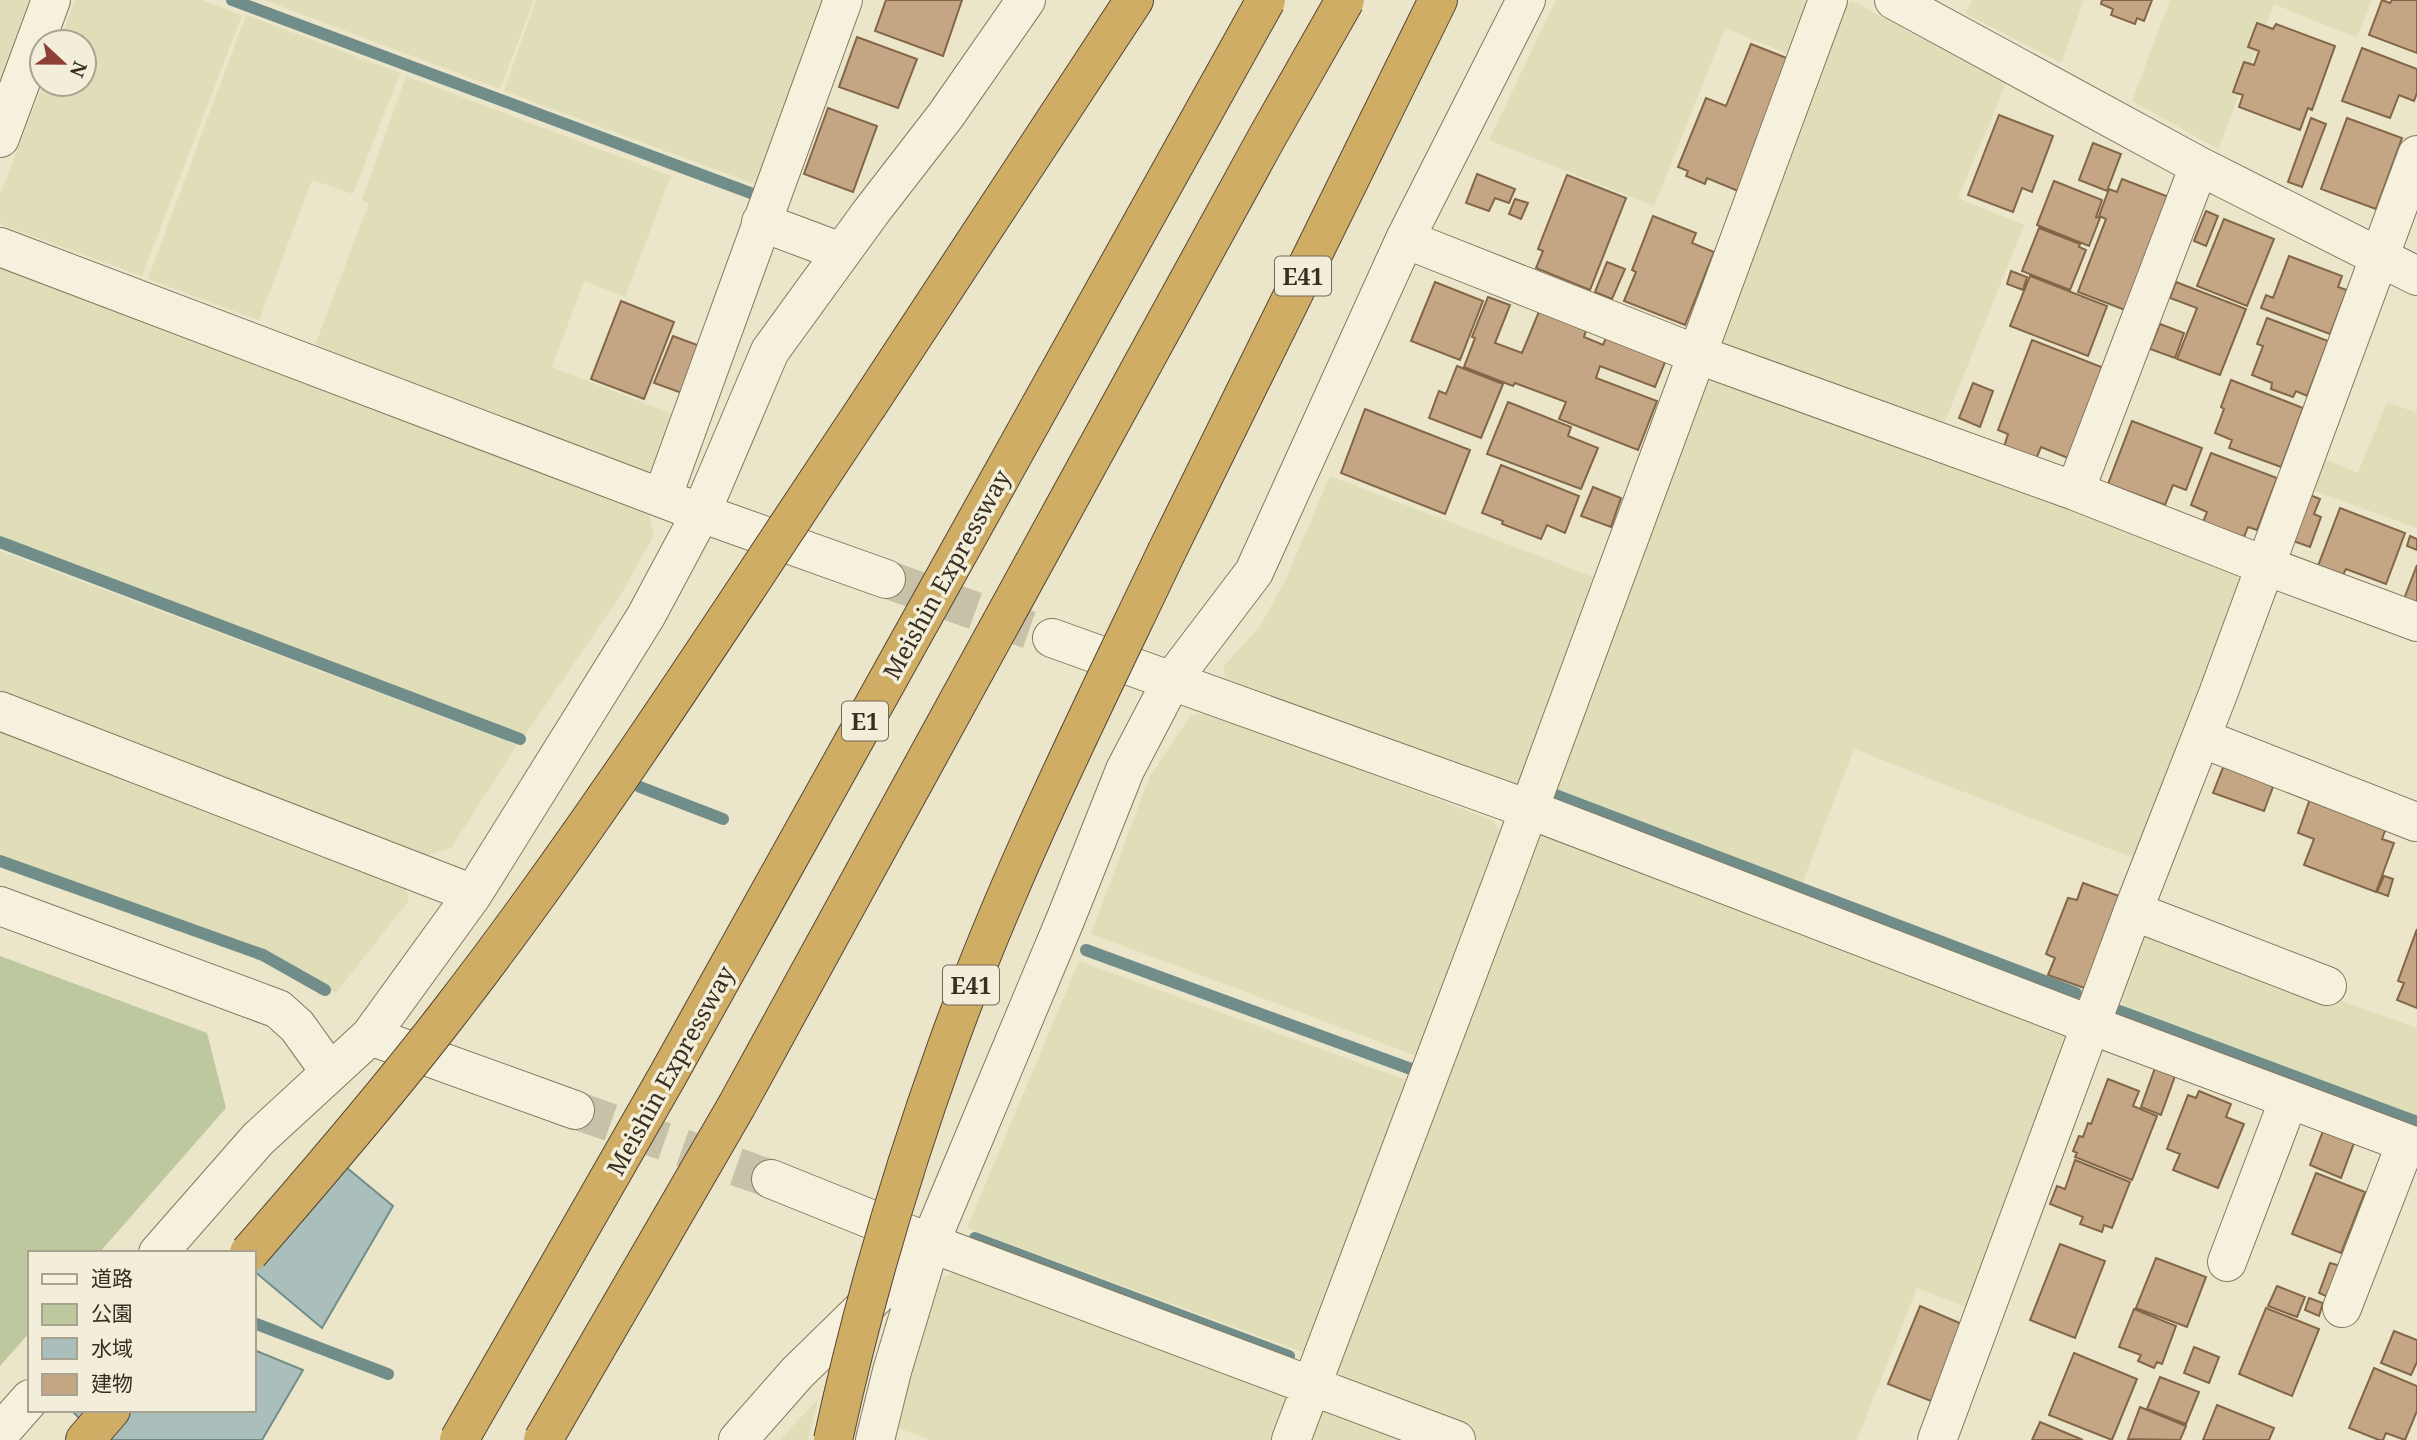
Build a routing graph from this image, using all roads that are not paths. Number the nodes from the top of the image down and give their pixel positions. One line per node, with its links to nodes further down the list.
1 (51, 0): 11 (street)
2 (843, 0): 14 (street)
3 (1026, 0): 17 (street)
4 (1134, 0): 46 (highway, bridge)
5 (1266, 0): 54 (highway, Meishin Expressway / E1, bridge)
6 (1345, 0): 55 (highway, bridge)
7 (1438, 0): 57 (highway, E41, bridge)
8 (1526, 0): 15 (street)
9 (1828, 0): 20 (street)
10 (1894, 0): 13 (street)
11 (0, 138)
12 (2417, 155): 18 (street)
13 (2199, 166): 18 (street); 21 (street)
14 (761, 222): 17 (street); 22 (street)
15 (1405, 239): 20 (street); 28 (street)
16 (0, 247): 22 (street)
17 (841, 252): 23 (street)
18 (2380, 256): 19 (street); 24 (street)
19 (2417, 276)
20 (1696, 354): 21 (street); 31 (street)
21 (2075, 492): 24 (street)
22 (662, 498): 23 (street)
23 (701, 513): 25 (street); 33 (street)
24 (2266, 566): 26 (street); 30 (street)
25 (886, 579)
26 (2417, 622)
27 (1052, 638): 28 (street)
28 (1172, 680): 31 (street); 44 (street)
29 (0, 711): 33 (street)
30 (2201, 738): 32 (street); 35 (street)
31 (1528, 809): 37 (street); 49 (street)
32 (2416, 822)
33 (473, 894): 38 (street)
34 (0, 906): 39 (street)
35 (2133, 911): 36 (street); 37 (street)
36 (2327, 986)
37 (2091, 1026): 40 (street); 61 (street)
38 (370, 1036): 39 (street); 41 (street)
39 (330, 1072): 45 (street)
40 (2289, 1099): 42 (street); 47 (street)
41 (575, 1110)
42 (2411, 1145): 48 (street)
43 (771, 1179): 44 (street)
44 (930, 1243): 49 (street); 56 (street); 58 (street)
45 (160, 1251)
46 (250, 1251)
47 (2227, 1262)
48 (2342, 1308)
49 (1311, 1387): 59 (street); 60 (street)
50 (28, 1401): 52 (street)
51 (109, 1412): 53 (highway)
52 (0, 1433)
53 (85, 1440)
54 (459, 1440)
55 (542, 1440)
56 (738, 1440)
57 (833, 1440)
58 (875, 1440)
59 (1291, 1440)
60 (1456, 1440)
61 (1937, 1440)

